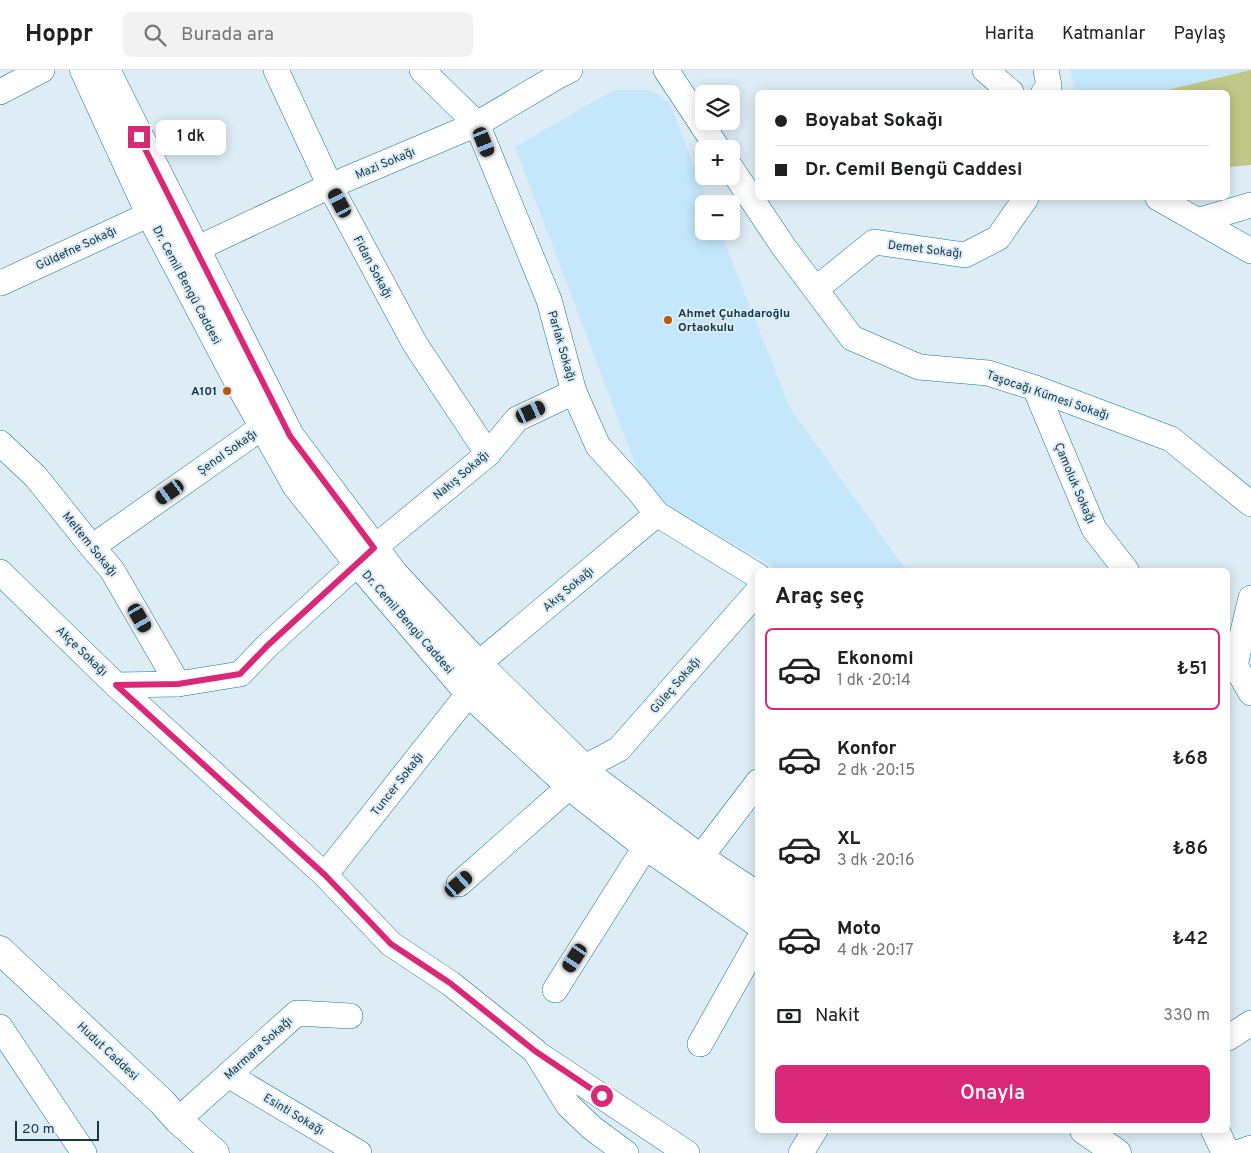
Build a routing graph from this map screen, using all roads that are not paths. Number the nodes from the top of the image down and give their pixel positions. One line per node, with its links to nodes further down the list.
1 (42, 70): 11 (street)
2 (102, 70): 19 (street, Dr. Cemil Bengü Caddesi); 21 (street, Dr. Cemil Bengü Caddesi)
3 (276, 70): 15 (street, Fidan Sokağı)
4 (422, 70): 12 (street, Parlak Sokağı)
5 (570, 70): 12 (street, Mazi Sokağı)
6 (666, 70): 13 (street)
7 (985, 70): 9 (street)
8 (1046, 70): 10 (street)
9 (1009, 90)
10 (1046, 90)
11 (0, 92)
12 (477, 124): 15 (street, Mazi Sokağı); 26 (street, Parlak Sokağı)
13 (712, 140)
14 (740, 182): 24 (street, Taşocağı Kümesi Sokağı)
15 (330, 186): 21 (street, Mazi Sokağı); 29 (street, Fidan Sokağı)
16 (1025, 200): 24 (street, Demet Sokağı)
17 (1162, 200): 20 (street)
18 (1251, 205): 20 (street)
19 (150, 214): 23 (street, Güldefne Sokağı); 27 (street, Dr. Cemil Bengü Caddesi)
20 (1200, 220): 22 (street)
21 (196, 250): 33 (street, Dr. Cemil Bengü Caddesi)
22 (1251, 251)
23 (1, 282)
24 (816, 289): 25 (street, Taşocağı Kümesi Sokağı)
25 (1035, 388): 30 (street, Taşocağı Kümesi Sokağı); 34 (street, Çamoluk Sokağı)
26 (574, 392): 29 (street, Nakış Sokağı); 31 (street, Parlak Sokağı)
27 (264, 426): 32 (street, Şenol Sokağı); 33 (street, Dr. Cemil Bengü Caddesi)
28 (0, 443): 32 (street, Meltem Sokağı)
29 (488, 454): 33 (street, Nakış Sokağı)
30 (1251, 504)
31 (657, 514): 36 (street, Parlak Sokağı); 40 (street, Akış Sokağı)
32 (92, 547): 41 (street, Meltem Sokağı)
33 (366, 556): 40 (street, Dr. Cemil Bengü Caddesi); 41 (street, Nakış Sokağı); 43 (street, Dr. Cemil Bengü Caddesi)
34 (1124, 568)
35 (0, 572): 42 (street, Akçe Sokağı)
36 (755, 574)
37 (755, 594): 45 (street, Güleç Sokağı)
38 (1251, 598): 39 (street)
39 (1231, 663): 44 (street)
40 (478, 664): 45 (street, Dr. Cemil Bengü Caddesi)
41 (178, 684): 42 (street, Nakış Sokağı)
42 (116, 685): 49 (street, Akçe Sokağı)
43 (469, 693): 45 (street, Dr. Cemil Bengü Caddesi); 49 (street, Tuncer Sokağı)
44 (1251, 693)
45 (576, 777): 47 (street, Dr. Cemil Bengü Caddesi); 48 (street, Dr. Cemil Bengü Caddesi); 50 (street)
46 (755, 786): 48 (street)
47 (646, 846): 52 (street, Dr. Cemil Bengü Caddesi); 55 (street)
48 (700, 858): 51 (street, Dr. Cemil Bengü Caddesi)
49 (325, 875): 61 (street, Akçe Sokağı)
50 (459, 884)
51 (755, 894)
52 (755, 921)
53 (755, 946): 60 (street)
54 (0, 950): 63 (street, Hudut Caddesi)
55 (554, 990)
56 (350, 1016): 62 (street, Marmara Sokağı)
57 (1251, 1023): 59 (street)
58 (0, 1027): 67 (street)
59 (1230, 1037)
60 (700, 1044)
61 (535, 1051): 70 (street, Akçe Sokağı); 71 (street)
62 (228, 1075): 63 (street, Marmara Sokağı); 69 (street, Esinti Sokağı)
63 (178, 1120): 68 (street, Hudut Caddesi)
64 (813, 1133): 72 (street)
65 (1216, 1133): 73 (street)
66 (1251, 1148): 74 (street)
67 (84, 1153)
68 (215, 1153)
69 (359, 1153)
70 (626, 1153)
71 (687, 1153)
72 (801, 1153)
73 (1226, 1153)
74 (1237, 1153)

